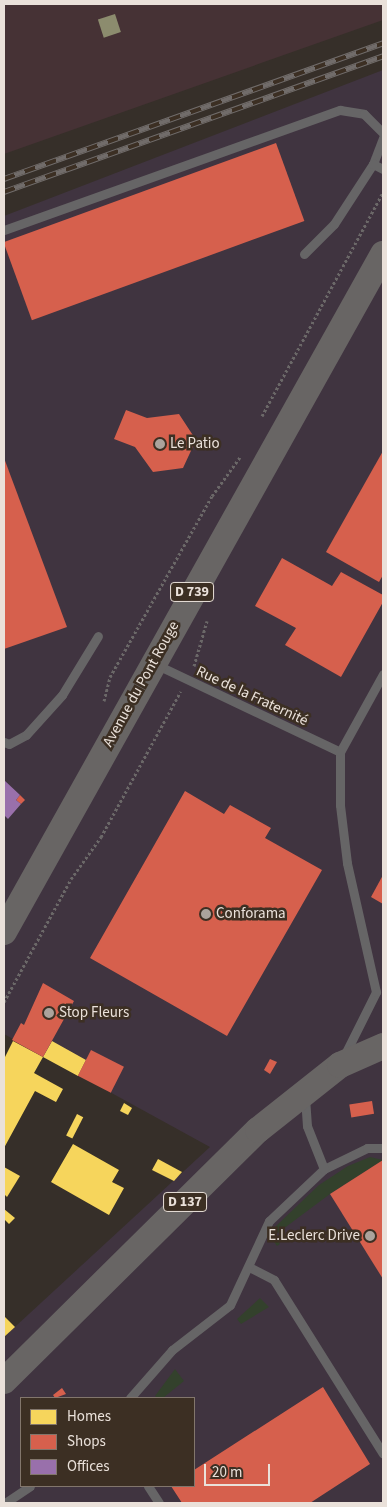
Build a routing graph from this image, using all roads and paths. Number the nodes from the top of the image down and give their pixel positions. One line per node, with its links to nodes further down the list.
1 (383, 133): 6 (lane)
2 (383, 138): 3 (lane)
3 (373, 164): 4 (lane); 7 (lane)
4 (383, 169)
5 (383, 192): 9 (path)
6 (4, 230)
7 (304, 254)
8 (383, 254): 13 (main road, Avenue du Pont Rouge / D 739)
9 (261, 419)
10 (242, 454): 16 (path)
11 (211, 613): 15 (path)
12 (98, 636): 17 (lane)
13 (152, 663): 15 (lane, Rue de la Fraternité); 19 (main road, Avenue du Pont Rouge / D 739)
14 (383, 674): 18 (lane)
15 (187, 680): 18 (lane, Rue de la Fraternité); 21 (path)
16 (104, 702)
17 (4, 742)
18 (340, 752): 20 (lane)
19 (4, 932)
20 (380, 992): 23 (lane)
21 (4, 1002)
22 (383, 1046): 23 (main road, D 137)
23 (340, 1065): 24 (main road, D 137)
24 (305, 1089): 26 (lane); 28 (main road, D 137)
25 (383, 1148): 26 (lane)
26 (324, 1169): 27 (lane)
27 (249, 1267): 29 (lane); 30 (lane)
28 (4, 1381)
29 (131, 1397)
30 (383, 1454)
31 (29, 1487): 33 (lane)
32 (149, 1487): 34 (lane)
33 (6, 1503)
34 (159, 1503)

